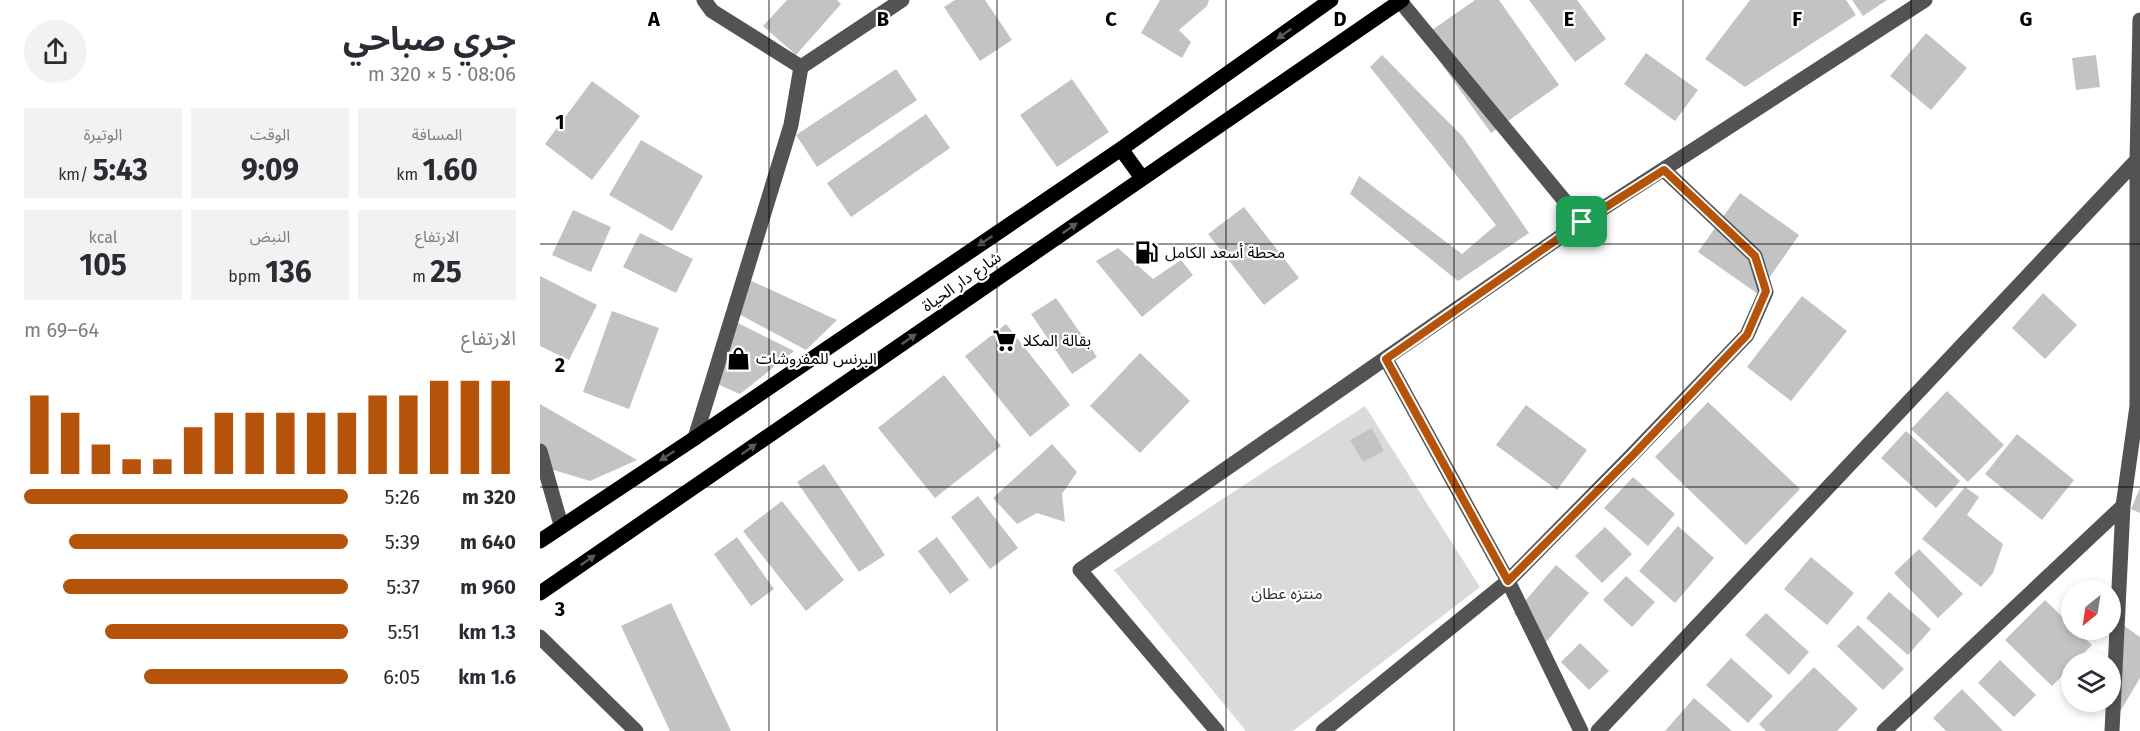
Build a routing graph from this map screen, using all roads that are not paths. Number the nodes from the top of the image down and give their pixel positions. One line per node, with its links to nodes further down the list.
1 (704, 0): 7 (street)
2 (902, 0): 7 (street)
3 (1331, 0): 8 (main road, شارع دار الحياة, one-way to 8)
4 (1925, 0): 10 (street)
5 (1401, 1): 11 (main road, شارع دار الحياة); 12 (street)
6 (2140, 20): 9 (street)
7 (801, 67): 15 (street)
8 (1121, 149): 11 (main road); 15 (main road, شارع دار الحياة, one-way to 15)
9 (2137, 160): 14 (street); 27 (street)
10 (1664, 170): 12 (street); 20 (street)
11 (1142, 178): 21 (main road, شارع دار الحياة, one-way to 11)
12 (1582, 222): 13 (street)
13 (1386, 359): 20 (street); 24 (street)
14 (2139, 406): 17 (street)
15 (695, 438): 18 (main road, شارع دار الحياة, one-way to 18)
16 (540, 451): 18 (street)
17 (2123, 506): 28 (street); 29 (street)
18 (561, 525): 19 (main road, شارع دار الحياة)
19 (540, 541)
20 (1508, 581): 25 (street); 26 (street)
21 (540, 593)
22 (540, 637): 23 (street)
23 (636, 731)
24 (1217, 731)
25 (1323, 731)
26 (1581, 731)
27 (1598, 731)
28 (1885, 731)
29 (2112, 731)

